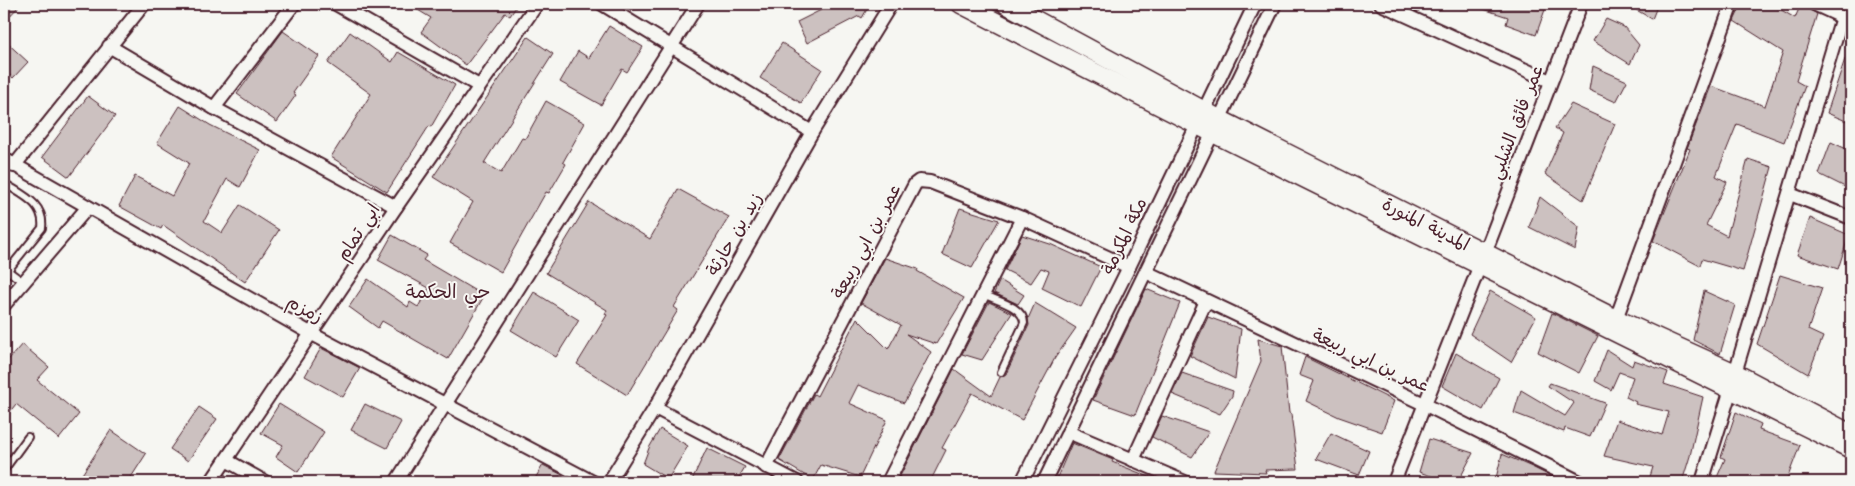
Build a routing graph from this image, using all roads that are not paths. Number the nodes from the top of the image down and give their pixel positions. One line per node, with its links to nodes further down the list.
1 (144, 4): 17 (street)
2 (294, 4): 21 (street)
3 (336, 4): 20 (street)
4 (537, 4): 20 (street, ابي تمام)
5 (602, 4): 18 (street)
6 (698, 4): 18 (street)
7 (891, 4): 23 (street, زيد بن حارثة)
8 (961, 4): 22 (main road)
9 (1006, 4): 22 (main road)
10 (1255, 4): 22 (street, مكة المكرمة)
11 (1275, 4): 22 (street, مكة المكرمة)
12 (1381, 4): 19 (street)
13 (1581, 4): 19 (street, عمر فائق الشلبي)
14 (1732, 4): 39 (street)
15 (1814, 4): 16 (street)
16 (1846, 19): 26 (street)
17 (109, 46): 21 (street); 24 (street)
18 (673, 46): 23 (street); 43 (street)
19 (1550, 80): 31 (street, عمر فائق الشلبي)
20 (479, 86): 27 (street, ابي تمام)
21 (214, 108): 27 (street)
22 (1208, 122): 31 (main road); 32 (street, مكة المكرمة); 34 (street, مكة المكرمة)
23 (812, 132): 45 (street, زيد بن حارثة)
24 (9, 162): 28 (street, زمزم)
25 (4, 183): 33 (lane)
26 (1790, 194): 30 (street); 42 (street)
27 (396, 206): 40 (street, ابي تمام)
28 (88, 207): 35 (street); 40 (street, زمزم)
29 (1022, 218): 32 (street, عمر بن ابي ربيعة); 36 (street); 52 (street, عمر بن ابي ربيعة)
30 (1851, 218)
31 (1482, 259): 39 (main road, المدينة المنورة); 42 (main road); 44 (street, عمر فائق الشلبي)
32 (1129, 267): 61 (street, مكة المكرمة)
33 (6, 272): 35 (lane)
34 (1146, 272): 37 (street, عمر بن ابي ربيعة); 46 (street, مكة المكرمة)
35 (23, 282): 38 (street)
36 (985, 295): 41 (lane); 60 (street)
37 (1206, 301): 44 (street, عمر بن ابي ربيعة); 51 (street)
38 (4, 305)
39 (1616, 319): 42 (main road, المدينة المنورة)
40 (312, 334): 43 (street, زمزم); 50 (street, ابي تمام)
41 (1001, 372)
42 (1733, 381): 47 (main road, المدينة المنورة); 49 (main road); 66 (street)
43 (446, 403): 56 (street); 57 (street, زمزم)
44 (1424, 404): 64 (street, عمر فائق الشلبي); 65 (street, عمر بن ابي ربيعة)
45 (655, 408): 52 (street); 58 (street, زيد بن حارثة)
46 (1068, 432): 51 (street); 62 (street, مكة المكرمة)
47 (1851, 434)
48 (28, 437): 53 (lane)
49 (1851, 449)
50 (226, 460): 54 (street, ابي تمام); 55 (street)
51 (1133, 460): 63 (street)
52 (766, 467): 59 (street)
53 (4, 470)
54 (211, 482)
55 (265, 482)
56 (396, 482)
57 (593, 482)
58 (609, 482)
59 (797, 482)
60 (888, 482)
61 (1022, 482)
62 (1044, 482)
63 (1185, 482)
64 (1394, 482)
65 (1580, 482)
66 (1702, 482)

